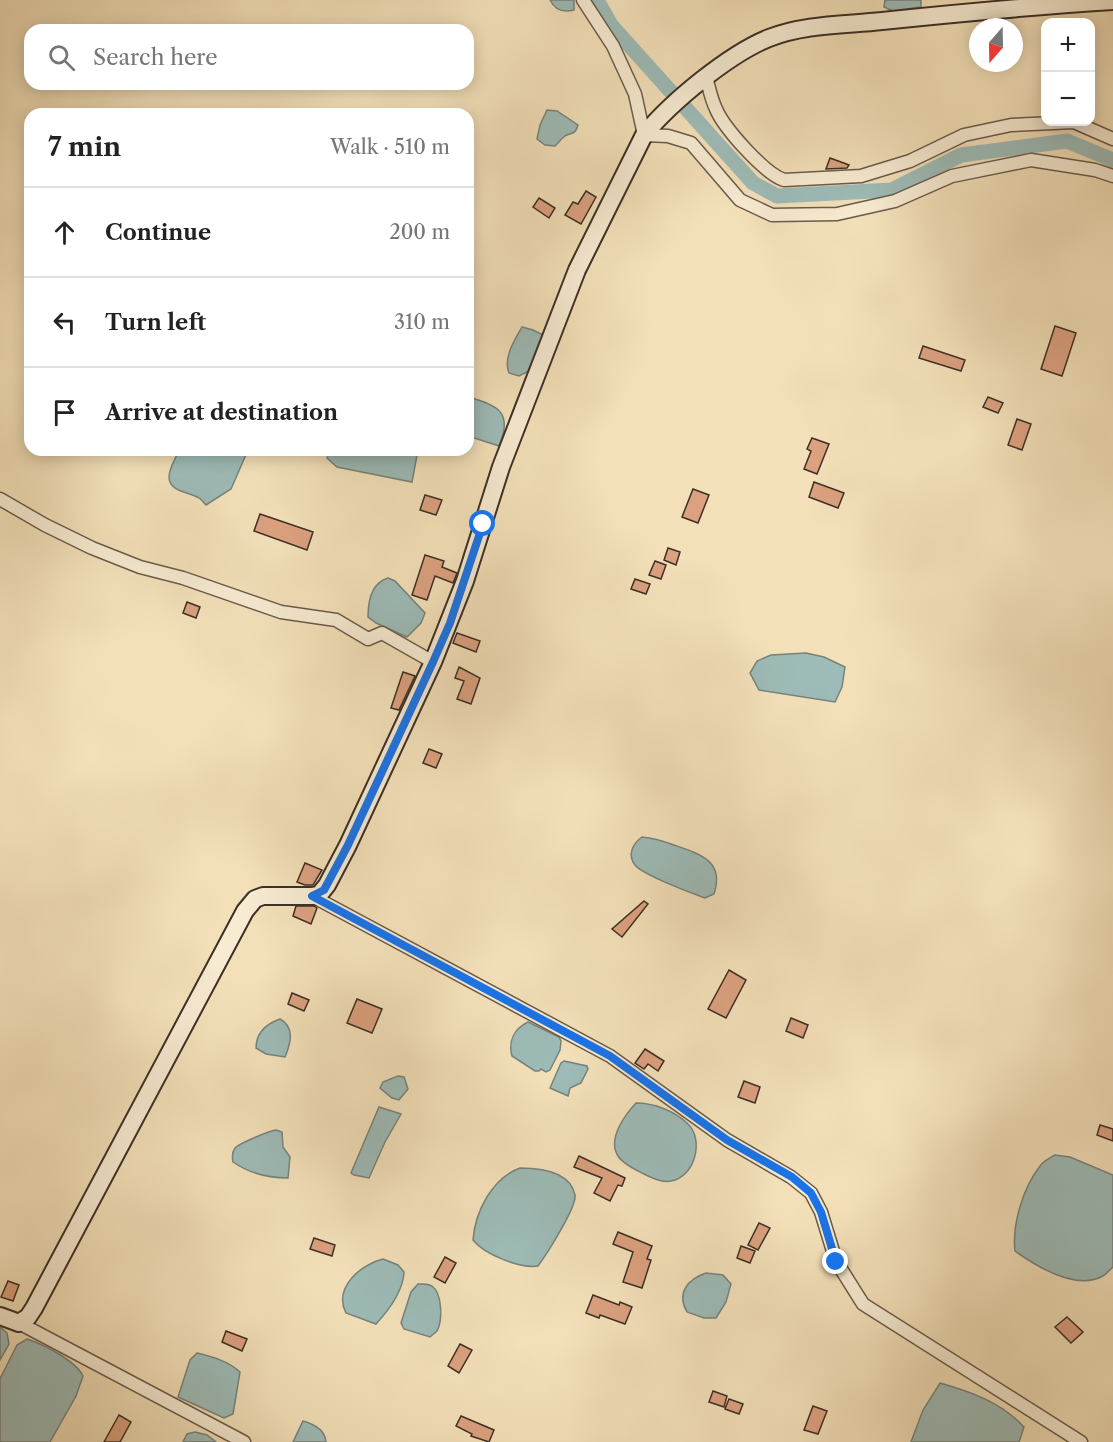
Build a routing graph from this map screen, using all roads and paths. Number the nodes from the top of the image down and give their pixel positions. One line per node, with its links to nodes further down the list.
1 (583, 0): 5 (street)
2 (1113, 1): 3 (main road)
3 (1023, 3): 4 (main road)
4 (704, 78): 5 (main road); 6 (street)
5 (649, 129): 7 (street); 9 (main road)
6 (1113, 139)
7 (1113, 176)
8 (1, 503): 9 (street)
9 (433, 662): 10 (main road)
10 (312, 896): 12 (main road); 14 (street)
11 (0, 1316): 12 (main road)
12 (19, 1323): 13 (street)
13 (244, 1442)
14 (1081, 1442)

